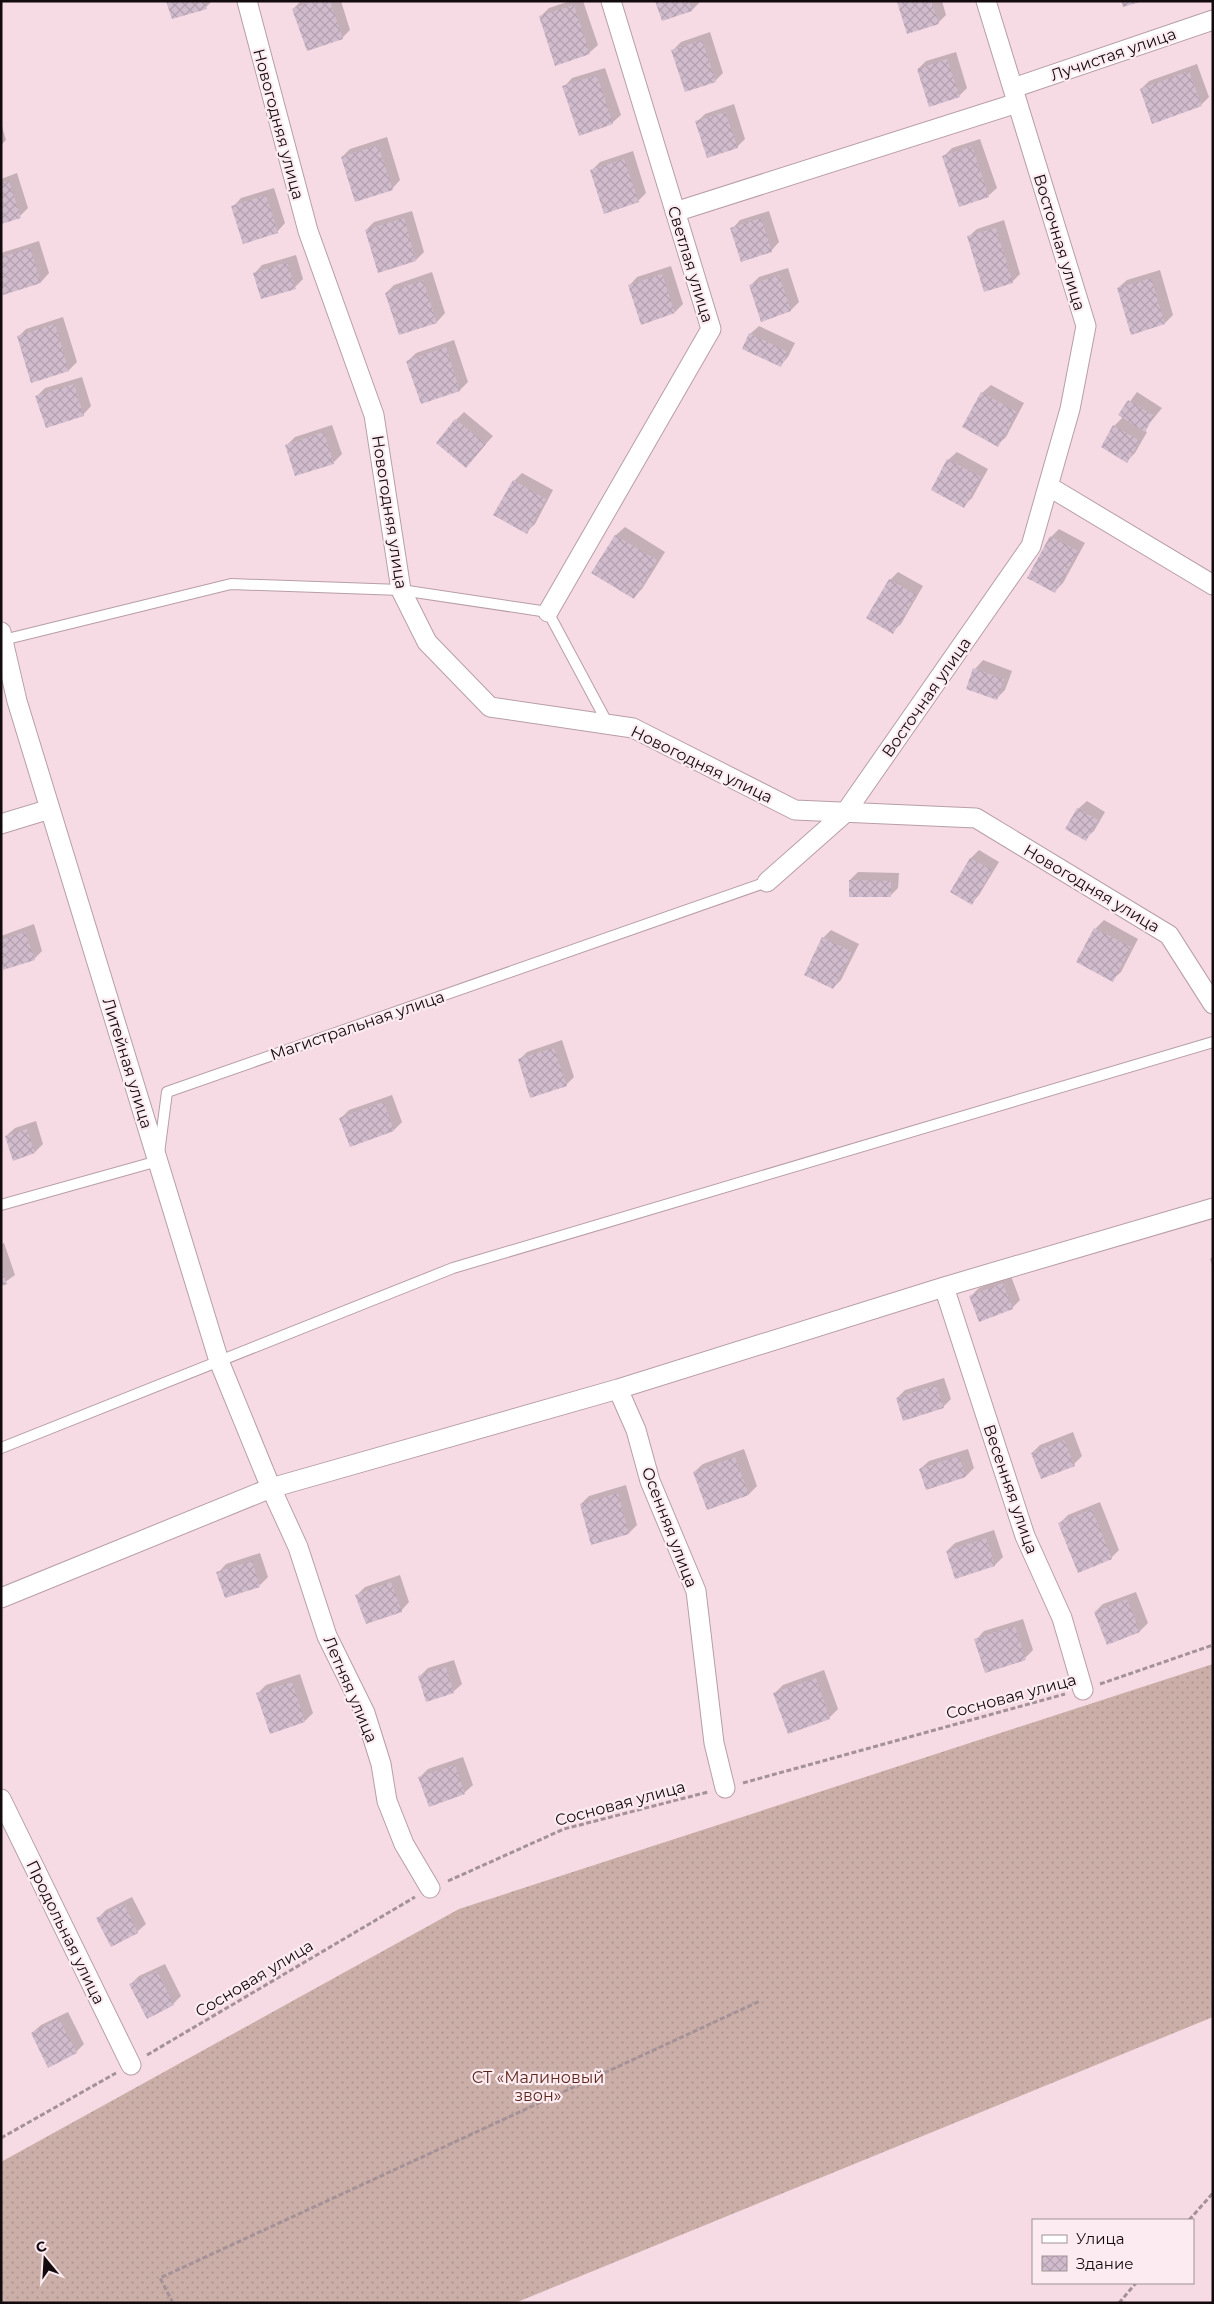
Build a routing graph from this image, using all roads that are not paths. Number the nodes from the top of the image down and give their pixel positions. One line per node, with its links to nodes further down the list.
1 (247, 1): 9 (street, Новогодняя улица)
2 (610, 1): 6 (street, Светлая улица)
3 (986, 1): 5 (street, Восточная улица)
4 (1213, 20): 5 (street, Лучистая улица)
5 (1015, 96): 6 (street, Лучистая улица); 7 (street, Восточная улица)
6 (675, 212): 10 (street, Светлая улица)
7 (1048, 486): 8 (street); 14 (street, Восточная улица)
8 (1213, 586)
9 (400, 590): 10 (lane); 11 (lane); 12 (street, Новогодняя улица)
10 (548, 612): 12 (lane)
11 (2, 636): 13 (street, Литейная улица)
12 (608, 724): 14 (street, Новогодняя улица)
13 (50, 809): 15 (street); 19 (street, Литейная улица)
14 (845, 814): 16 (street, Восточная улица); 17 (street, Новогодняя улица)
15 (1, 824)
16 (766, 882): 19 (lane, Магистральная улица)
17 (1213, 1004)
18 (1213, 1042): 23 (lane)
19 (158, 1161): 20 (lane); 23 (street, Литейная улица)
20 (1, 1205)
21 (1213, 1208): 22 (street)
22 (944, 1287): 24 (street); 28 (street, Весенняя улица)
23 (219, 1361): 25 (lane); 26 (street, Литейная улица)
24 (618, 1389): 26 (street); 29 (street, Осенняя улица)
25 (1, 1448)
26 (271, 1488): 27 (street); 31 (street, Летняя улица)
27 (1, 1598)
28 (1083, 1690)
29 (725, 1788)
30 (1, 1799): 32 (street, Продольная улица)
31 (430, 1888)
32 (131, 2065)

